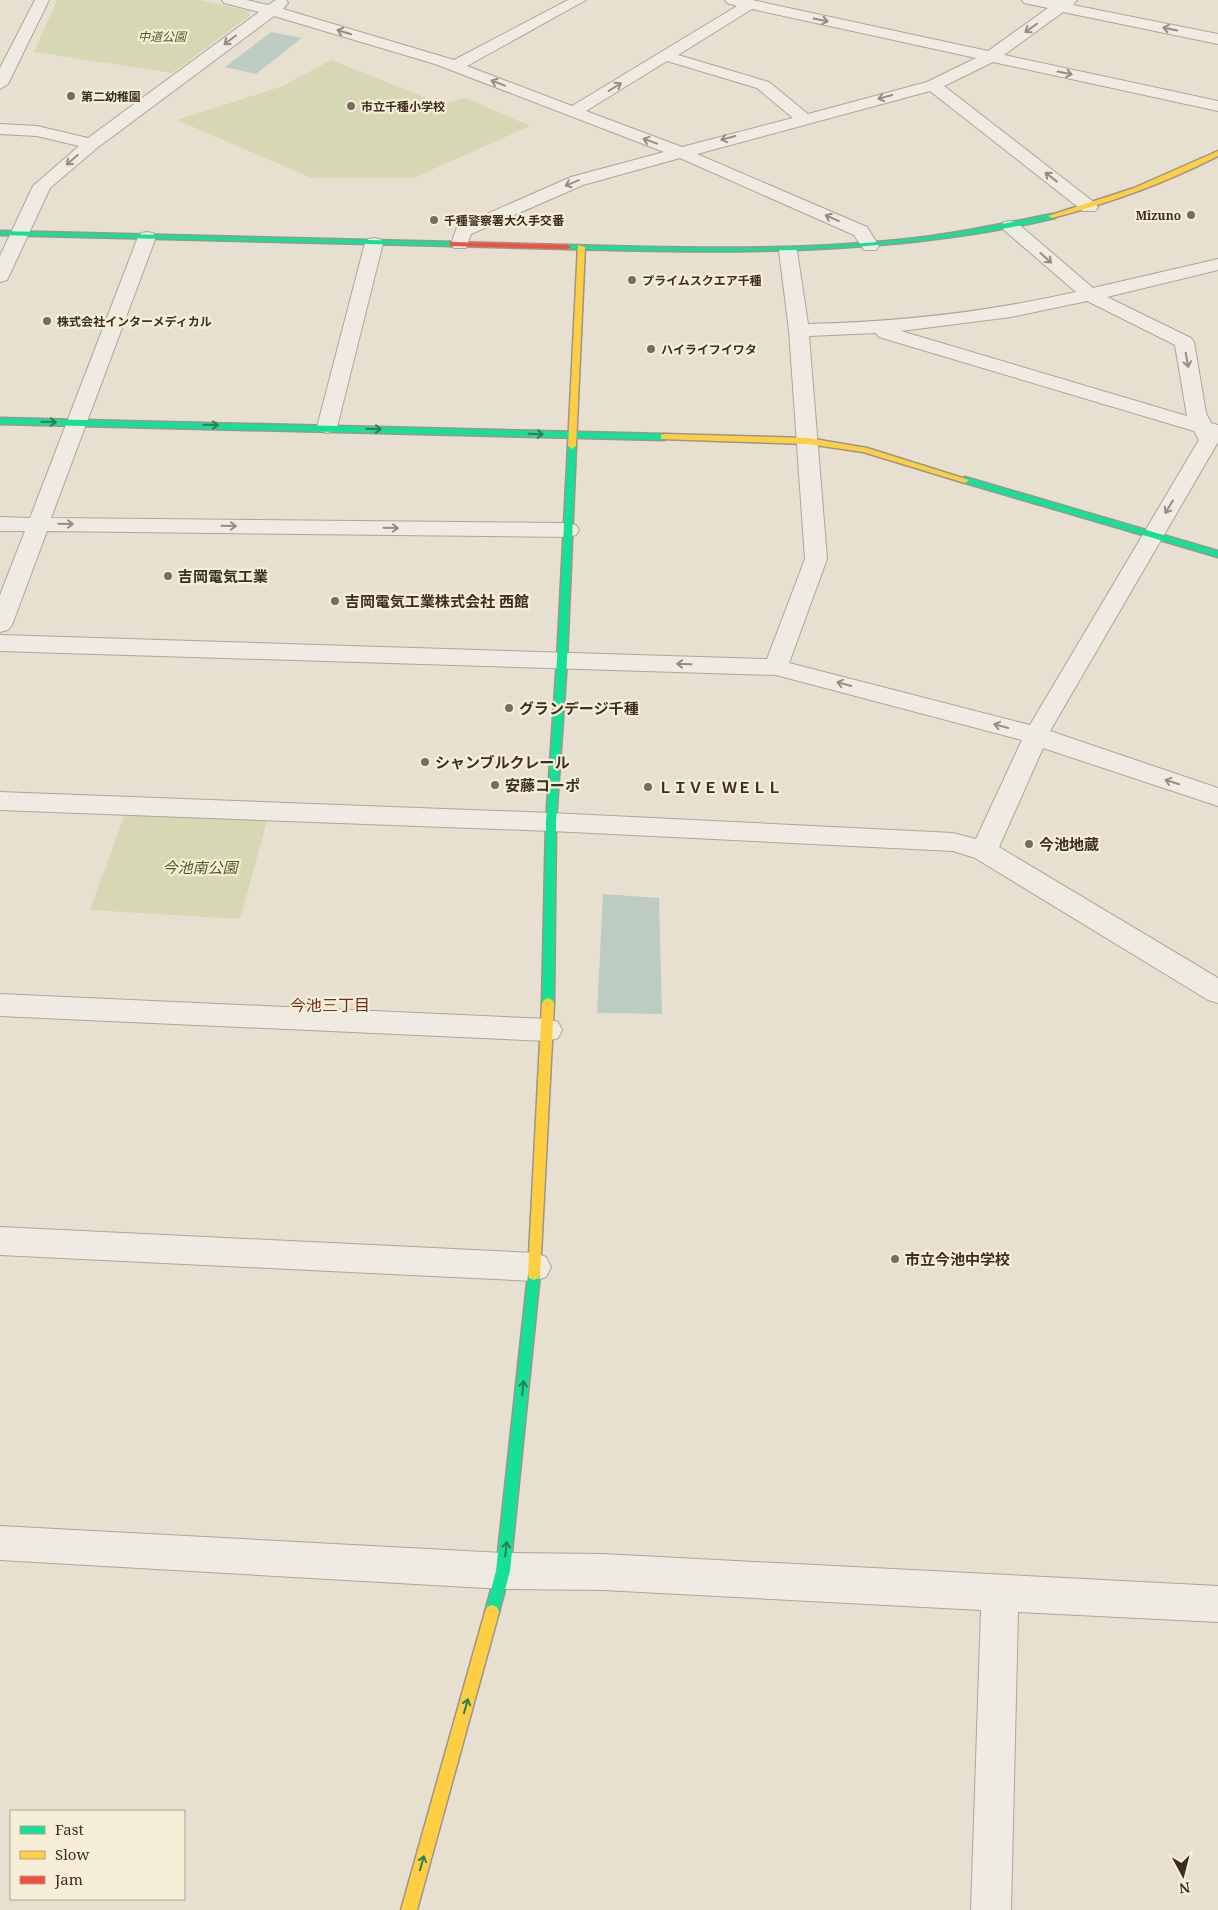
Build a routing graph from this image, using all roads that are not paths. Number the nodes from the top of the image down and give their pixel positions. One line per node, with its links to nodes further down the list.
1 (42, 0): 14 (street)
2 (228, 0): 9 (street)
3 (285, 0): 9 (street)
4 (579, 0): 15 (street)
5 (1029, 0): 7 (street)
6 (740, 2): 10 (street); 12 (street)
7 (1066, 3): 11 (street, one-way to 7); 13 (street, one-way to 13)
8 (810, 5): 10 (street)
9 (269, 11): 15 (street, one-way to 9); 22 (street, one-way to 22)
10 (796, 15): 13 (street, one-way to 13)
11 (1218, 39)
12 (666, 56): 19 (street, one-way to 12); 20 (street)
13 (990, 57): 17 (street); 18 (street, one-way to 18)
14 (6, 64): 16 (street)
15 (455, 66): 19 (street, one-way to 15)
16 (0, 84)
17 (933, 84): 20 (street, one-way to 20); 25 (street, one-way to 17)
18 (1218, 106)
19 (574, 112): 23 (street, one-way to 19)
20 (803, 118): 23 (street, one-way to 23)
21 (0, 129): 22 (street)
22 (91, 144): 28 (street, one-way to 28)
23 (680, 152): 31 (street, one-way to 31); 32 (street, one-way to 23)
24 (1218, 153): 25 (street)
25 (1089, 207): 26 (street)
26 (1010, 226): 32 (street); 37 (street, one-way to 37)
27 (0, 233): 28 (street)
28 (20, 234): 29 (street); 36 (street)
29 (147, 237): 30 (street); 41 (street)
30 (374, 243): 31 (street); 42 (street)
31 (460, 244): 33 (street)
32 (870, 246): 34 (street)
33 (580, 247): 34 (street); 44 (street)
34 (788, 251): 39 (street)
35 (1218, 264): 37 (street)
36 (0, 276)
37 (1092, 296): 38 (street); 43 (street, one-way to 43)
38 (875, 329): 39 (street); 43 (street)
39 (799, 330): 45 (street)
40 (0, 421): 41 (street, one-way to 41)
41 (77, 423): 42 (street, one-way to 42); 46 (street)
42 (327, 427): 44 (street, one-way to 44)
43 (1211, 429): 49 (street, one-way to 49)
44 (572, 434): 45 (street); 48 (street)
45 (808, 441): 49 (street); 54 (street)
46 (40, 523): 47 (street); 48 (street, one-way to 48); 51 (street)
47 (0, 524)
48 (568, 530): 53 (street)
49 (1152, 535): 50 (street); 55 (street)
50 (1218, 554)
51 (0, 625)
52 (0, 643): 53 (street)
53 (562, 660): 54 (street, one-way to 53); 58 (street)
54 (776, 667): 55 (street, one-way to 54)
55 (1036, 735): 56 (street, one-way to 55); 59 (street)
56 (1218, 797)
57 (0, 801): 58 (street)
58 (551, 822): 59 (street); 62 (street)
59 (984, 851): 60 (street)
60 (1218, 992)
61 (0, 1005): 62 (street)
62 (548, 1030): 64 (street)
63 (0, 1241): 64 (street)
64 (535, 1267): 66 (street, one-way to 64)
65 (0, 1543): 66 (street)
66 (503, 1571): 67 (street); 69 (street, one-way to 66)
67 (1000, 1593): 68 (street); 70 (street)
68 (1218, 1604)
69 (409, 1910)
70 (991, 1910)

